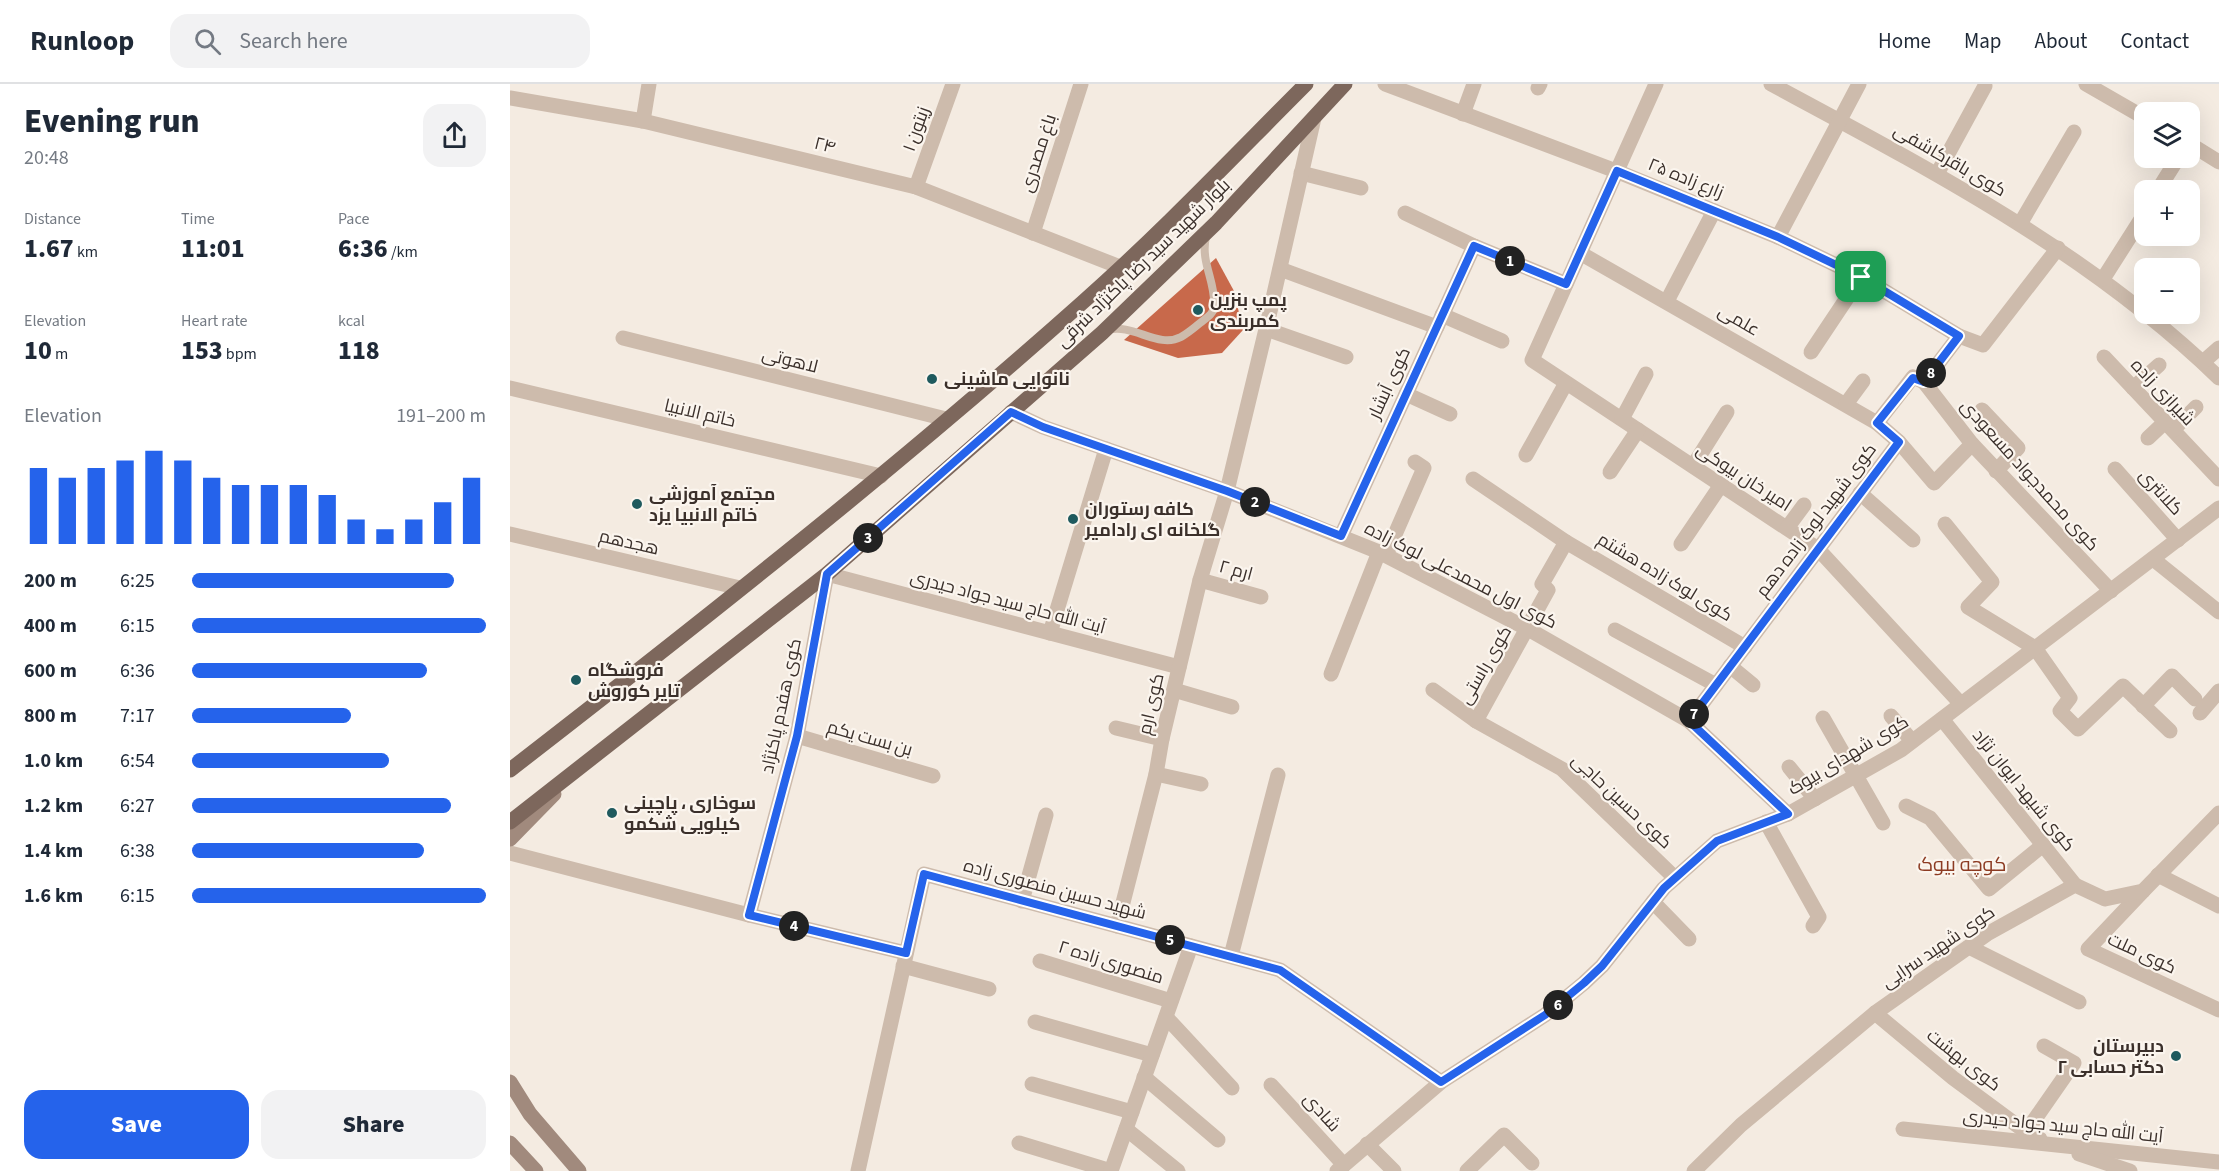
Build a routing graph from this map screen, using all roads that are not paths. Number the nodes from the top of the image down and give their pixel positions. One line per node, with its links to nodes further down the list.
1 (649, 84): 17 (street)
2 (953, 84): 25 (street, زیتون ۱)
3 (1306, 84): 37 (main road, بلوار شهید سید رضا پاکنژاد شرقی)
4 (1345, 84): 16 (main road, بلوار شهید سید رضا پاکنژاد شرقی)
5 (1385, 84): 15 (street, زارع زاده ۲۵)
6 (1474, 84): 15 (street)
7 (1656, 84): 22 (street)
8 (1771, 84): 18 (street, کوی باقرکاشفی)
9 (1859, 84): 18 (street)
10 (1077, 85): 32 (street, باغ مصدری)
11 (1985, 86): 24 (street)
12 (2096, 87): 14 (street)
13 (510, 98): 17 (street, ۲۴)
14 (2134, 111)
15 (1463, 114): 22 (street, زارع زاده ۲۵)
16 (1314, 118): 23 (street, کوی ارم); 30 (main road, بلوار شهید سید رضا پاکنژاد شرقی)
17 (643, 121): 25 (street, ۲۴)
18 (1840, 121): 24 (street, کوی باقرکاشفی); 33 (street)
19 (2074, 132): 29 (street)
20 (2200, 150): 21 (street)
21 (2219, 160)
22 (1617, 171): 27 (street, زارع زاده ۲۵); 36 (street)
23 (1301, 173): 26 (street); 38 (street, کوی ارم)
24 (1937, 174): 29 (street, کوی باقرکاشفی)
25 (916, 187): 32 (street, ۲۴)
26 (1361, 188)
27 (1714, 211): 33 (street, زارع زاده ۲۵); 42 (street)
28 (1405, 213): 34 (street)
29 (2020, 224): 35 (street, کوی باقرکاشفی)
30 (1211, 228): 47 (main road, بلوار شهید سید رضا پاکنژاد شرقی); 47 (lane)
31 (2134, 230): 40 (street)
32 (1033, 233): 37 (street, ۲۴)
33 (1778, 237): 39 (street, زارع زاده ۲۵)
34 (1474, 246): 41 (street); 44 (street, کوی آبشار)
35 (2058, 248): 40 (street, کوی باقرکاشفی); 48 (street)
36 (1580, 253): 41 (street); 42 (street, علمی)
37 (1120, 267): 71 (main road, بلوار شهید سید رضا پاکنژاد شرقی)
38 (1280, 269): 44 (street); 46 (street, کوی ارم)
39 (1861, 277): 48 (street, زارع زاده ۲۵); 52 (street)
40 (2103, 279): 43 (street, کوی باقرکاشفی)
41 (1566, 284): 61 (street, امیر خان بیوکی)
42 (1667, 301): 65 (street, علمی)
43 (2134, 301)
44 (1439, 321): 50 (street); 64 (street, کوی آبشار)
45 (2165, 324): 55 (street, کوی باقرکاشفی)
46 (1266, 329): 53 (street); 90 (street, کوی ارم)
47 (1102, 333): 68 (main road, بلوار شهید سید رضا پاکنژاد شرقی)
48 (1959, 336): 60 (street, کوی شهید لوک زاده دهم)
49 (623, 338): 71 (street, لاهوتی)
50 (1502, 341)
51 (2219, 348): 55 (street)
52 (1811, 352)
53 (1346, 357)
54 (2104, 357): 63 (street, شیرازی زاده)
55 (2203, 362): 58 (street, کوی باقرکاشفی)
56 (2159, 365): 63 (street)
57 (1646, 374): 72 (street)
58 (2219, 378)
59 (1863, 381): 65 (street)
60 (1924, 382): 73 (street, کوی شهید لوک زاده دهم); 78 (street, کوی محمدجواد مسعودی)
61 (1566, 383): 72 (street, امیر خان بیوکی); 80 (street)
62 (510, 388): 86 (street, خاتم الانبیا)
63 (2133, 388): 74 (street, شیرازی زاده)
64 (1406, 394): 70 (street); 97 (street, کوی آبشار)
65 (1846, 404): 73 (street, علمی)
66 (2196, 407): 74 (street)
67 (1982, 410): 84 (street)
68 (1011, 412): 79 (street, کوی اول محمدعلی لوک زاده); 105 (main road, بلوار شهید سید رضا پاکنژاد شرقی)
69 (1726, 412): 82 (street)
70 (1450, 414)
71 (946, 419): 86 (main road, بلوار شهید سید رضا پاکنژاد شرقی)
72 (1622, 419): 75 (street, امیر خان بیوکی)
73 (1877, 423): 77 (street, کوی شهید لوک زاده دهم)
74 (2169, 426): 76 (street); 88 (street, شیرازی زاده)
75 (1638, 430): 82 (street, امیر خان بیوکی); 85 (street)
76 (2148, 438)
77 (1899, 442): 78 (street); 91 (street, کوی شهید لوک زاده دهم)
78 (1972, 444): 84 (street, کوی محمدجواد مسعودی)
79 (1106, 448): 90 (street, کوی اول محمدعلی لوک زاده); 113 (street)
80 (1526, 455)
81 (1415, 462): 103 (street)
82 (1693, 466): 89 (street, امیر خان بیوکی)
83 (2115, 470): 99 (street, کلانتری)
84 (1996, 471): 108 (street, کوی محمدجواد مسعودی)
85 (1610, 472)
86 (881, 476): 107 (main road, بلوار شهید سید رضا پاکنژاد شرقی)
87 (1473, 479): 100 (street, کوی لوک زاده هشتم)
88 (2219, 479)
89 (1721, 485): 95 (street, امیر خان بیوکی); 101 (street)
90 (1227, 491): 97 (street, کوی اول محمدعلی لوک زاده); 106 (street, کوی ارم)
91 (1860, 493): 98 (street); 102 (street, کوی شهید لوک زاده دهم)
92 (1804, 505): 95 (street)
93 (2219, 508): 99 (street, کوی شهدای بیوک)
94 (1945, 524): 115 (street)
95 (1787, 528): 102 (street, امیر خان بیوکی)
96 (510, 534): 107 (street, هجدهم)
97 (1341, 536): 103 (street, کوی اول محمدعلی لوک زاده)
98 (1913, 540)
99 (2178, 540): 104 (street, کوی شهدای بیوک)
100 (1566, 542): 111 (street); 114 (street, کوی لوک زاده هشتم)
101 (1681, 544)
102 (1818, 549): 114 (street, کوی شهید لوک زاده دهم); 124 (street, امیر خان بیوکی)
103 (1382, 553): 111 (street, کوی اول محمدعلی لوک زاده); 118 (street)
104 (2153, 559): 108 (street, کوی شهدای بیوک); 110 (street)
105 (827, 574): 113 (street, آیت الله حاج سید جواد حیدری); 134 (street, کوی هفدم پاکنژاد); 139 (main road, بلوار شهید سید رضا پاکنژاد شرقی)
106 (1200, 580): 109 (street, ارم ۲); 117 (street, کوی ارم)
107 (740, 588): 138 (main road, بلوار شهید سید رضا پاکنژاد شرقی)
108 (2110, 591): 115 (street, کوی شهدای بیوک)
109 (1261, 597)
110 (2219, 612)
111 (1528, 629): 130 (street, کوی راستی); 131 (street, کوی اول محمدعلی لوک زاده)
112 (1615, 630): 120 (street)
113 (1050, 633): 117 (street, آیت الله حاج سید جواد حیدری)
114 (1745, 647): 116 (street, کوی شهید لوک زاده دهم)
115 (2035, 648): 124 (street, کوی شهدای بیوک); 125 (street)
116 (1730, 666): 119 (street); 120 (street, کوی شهید لوک زاده دهم)
117 (1179, 667): 121 (street, کوی ارم)
118 (1330, 674)
119 (1753, 685)
120 (1716, 686): 131 (street, کوی شهید لوک زاده دهم)
121 (1174, 690): 126 (street); 135 (street, کوی ارم)
122 (1433, 690): 130 (street, کوی حسین حاجی)
123 (2219, 690): 125 (street)
124 (1961, 704): 129 (street, کوی شهدای بیوک)
125 (2143, 706): 133 (street)
126 (1232, 707)
127 (1891, 716): 136 (street)
128 (1823, 718): 142 (street)
129 (1942, 719): 136 (street, کوی شهدای بیوک); 154 (street, کوی شیهد ایوان نژاد)
130 (1476, 721): 157 (street, کوی حسین حاجی)
131 (1689, 721): 148 (street, کوی اول محمدعلی لوک زاده)
132 (1116, 728): 135 (street)
133 (2170, 731)
134 (797, 736): 143 (street, بن بست یکم); 163 (street, کوی هفدم پاکنژاد)
135 (1162, 739): 140 (street, کوی ارم)
136 (1912, 741): 142 (street, کوی شهدای بیوک)
137 (1789, 767): 145 (street)
138 (510, 770)
139 (577, 770): 150 (main road, بلوار شهید سید رضا پاکنژاد شرقی); 153 (main road)
140 (1156, 774): 144 (street); 164 (street, کوی ارم)
141 (1278, 775): 169 (street)
142 (1857, 775): 145 (street, کوی شهدای بیوک); 152 (street)
143 (933, 776)
144 (1201, 784)
145 (1815, 799): 148 (street, کوی شهدای بیوک)
146 (1906, 806): 154 (street)
147 (2219, 813): 156 (street)
148 (1788, 814): 151 (street, کوی شهدای بیوک)
149 (1046, 815): 160 (street)
150 (510, 822)
151 (1766, 822): 157 (street, کوی شهدای بیوک); 165 (street)
152 (1883, 823)
153 (510, 839)
154 (2043, 845): 158 (street, کوی شیهد ایوان نژاد)
155 (510, 853): 163 (street)
156 (2158, 875): 159 (street); 162 (street)
157 (1675, 878): 161 (street, کوی شهدای بیوک)
158 (2075, 885): 159 (street); 168 (street, کوی شهید سرایی)
159 (2143, 891): 175 (street, کوی ملت)
160 (1022, 902): 164 (street, شهید حسین منصوری زاده); 170 (street, شهید حسین منصوری زاده)
161 (1653, 902): 166 (street); 183 (street, کوی شهدای بیوک)
162 (2219, 906)
163 (749, 915): 170 (street)
164 (1117, 926): 167 (street, شهید حسین منصوری زاده)
165 (1813, 926)
166 (1689, 939)
167 (1191, 946): 169 (street, شهید حسین منصوری زاده); 173 (street)
168 (1968, 947): 174 (street); 176 (street, کوی شهید سرایی)
169 (1230, 956): 183 (street, شهید حسین منصوری زاده)
170 (904, 960): 172 (street); 202 (street, شهید حسین منصوری زاده)
171 (1040, 961): 173 (street, منصوری زاده ۲)
172 (989, 989)
173 (1172, 1001): 177 (street)
174 (2079, 1002)
175 (2219, 1010)
176 (1875, 1013): 190 (street, کوی بهشت); 199 (street, کوی شهید سرایی)
177 (1166, 1017): 180 (street); 186 (street)
178 (1035, 1022): 180 (street)
179 (2044, 1046): 190 (street)
180 (1152, 1055): 181 (street)
181 (1144, 1077): 187 (street); 191 (street)
182 (510, 1082): 201 (main road)
183 (1441, 1082): 194 (street, کوی شهدای بیوک)
184 (1032, 1084): 187 (street)
185 (1271, 1085): 198 (street, شادی)
186 (1232, 1088)
187 (1132, 1112): 188 (street)
188 (1126, 1129): 203 (street); 204 (street)
189 (1904, 1129): 195 (street, آیت الله حاج سید جواد حیدری)
190 (2026, 1132): 195 (street, کوی بهشت)
191 (1218, 1140)
192 (510, 1143): 200 (main road)
193 (1019, 1143): 203 (street)
194 (1367, 1144): 198 (street, کوی شهدای بیوک); 205 (street)
195 (2049, 1144): 196 (street, آیت الله حاج سید جواد حیدری); 207 (street, کوی بهشت)
196 (2219, 1162)
197 (1532, 1163): 206 (street)
198 (1340, 1168)
199 (1697, 1170)
200 (536, 1171)
201 (579, 1171)
202 (858, 1171)
203 (1111, 1171)
204 (1178, 1171)
205 (1394, 1171)
206 (1467, 1171)
207 (2130, 1171)

